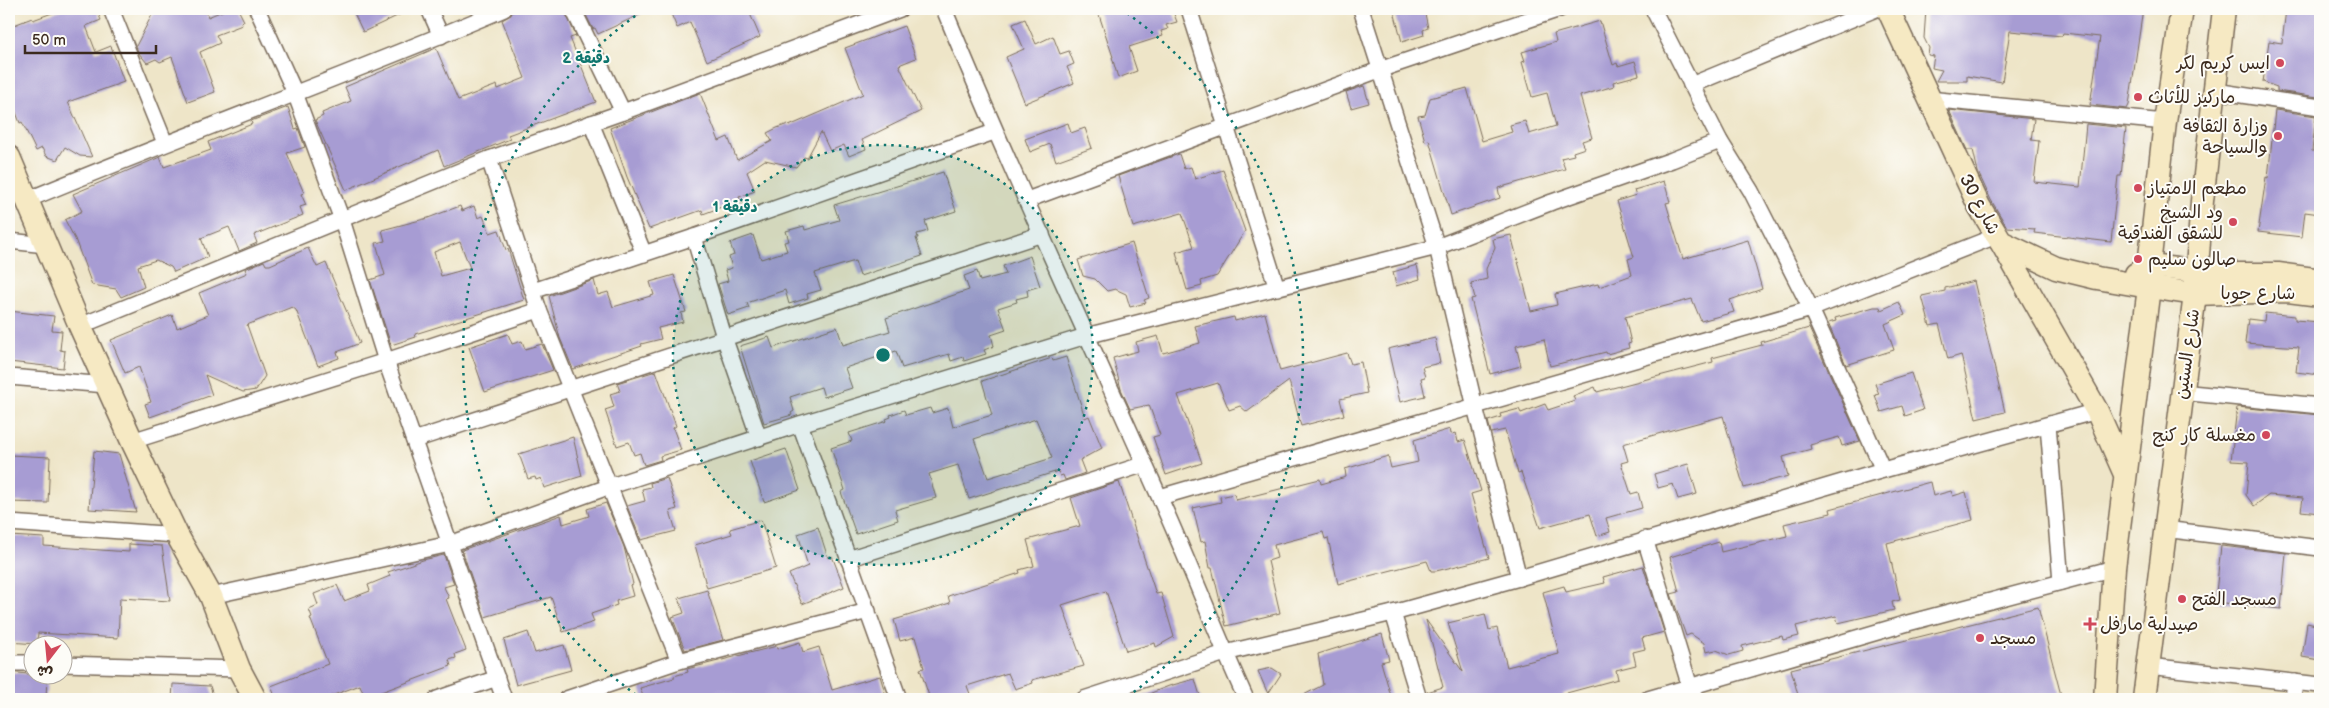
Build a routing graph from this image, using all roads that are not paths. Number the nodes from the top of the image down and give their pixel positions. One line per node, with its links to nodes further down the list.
1 (111, 9): 29 (street)
2 (257, 9): 20 (street)
3 (429, 9): 16 (street)
4 (504, 9): 16 (street)
5 (573, 9): 23 (street)
6 (900, 9): 23 (street)
7 (944, 9): 27 (street)
8 (1189, 9): 26 (street)
9 (1361, 9): 17 (street)
10 (1560, 9): 17 (street)
11 (1653, 9): 18 (street)
12 (1876, 9): 18 (street)
13 (1888, 9): 21 (main road, شارع 30)
14 (2182, 9): 24 (main road)
15 (2224, 9): 19 (main road, شارع الستين)
16 (441, 36): 20 (street)
17 (1379, 70): 26 (street); 40 (street)
18 (1691, 85): 28 (street)
19 (2215, 91): 22 (street); 42 (main road, شارع الستين)
20 (295, 93): 29 (street); 34 (street)
21 (1928, 99): 24 (street); 37 (main road, شارع 30)
22 (2320, 107)
23 (623, 112): 25 (street)
24 (2165, 122): 43 (main road)
25 (591, 123): 31 (street); 41 (street)
26 (1225, 127): 33 (street); 45 (street)
27 (994, 132): 33 (street); 36 (street)
28 (1720, 141): 40 (street); 49 (street)
29 (165, 143): 32 (street)
30 (9, 157): 32 (main road)
31 (489, 159): 34 (street); 46 (street)
32 (27, 200): 39 (main road)
33 (1028, 200): 35 (street)
34 (342, 220): 51 (street); 54 (street)
35 (1042, 234): 52 (street); 53 (street)
36 (694, 237): 41 (street); 53 (street)
37 (1998, 239): 43 (main road, شارع 30); 49 (street); 61 (main road)
38 (9, 241): 39 (street)
39 (46, 245): 51 (main road)
40 (1437, 247): 45 (street); 60 (street)
41 (644, 254): 46 (street)
42 (2197, 272): 43 (main road, شارع جوبا); 44 (main road, شارع جوبا); 47 (main road, شارع الستين)
43 (2149, 277): 47 (main road); 69 (main road)
44 (2320, 280)
45 (1277, 288): 52 (street)
46 (533, 291): 50 (street)
47 (2195, 294): 48 (main road, شارع جوبا); 58 (main road, شارع الستين)
48 (2320, 295)
49 (1811, 309): 60 (street); 68 (street)
50 (539, 310): 54 (street); 57 (street)
51 (80, 326): 56 (main road)
52 (1086, 336): 62 (street); 67 (street)
53 (724, 337): 57 (street); 64 (street)
54 (386, 361): 65 (street); 66 (street)
55 (9, 377): 56 (street)
56 (107, 385): 66 (main road)
57 (572, 389): 65 (street); 70 (street)
58 (2181, 392): 59 (street); 73 (main road, شارع الستين)
59 (2320, 406)
60 (1475, 407): 71 (street); 80 (street)
61 (2097, 411): 63 (street); 69 (main road)
62 (800, 424): 64 (street); 78 (street)
63 (2048, 424): 68 (street); 81 (street)
64 (759, 438): 70 (street)
65 (414, 440): 76 (street)
66 (132, 441): 74 (main road)
67 (1145, 464): 71 (street); 78 (street)
68 (1883, 470): 75 (street)
69 (2125, 474): 79 (main road)
70 (608, 487): 76 (street); 86 (street)
71 (1160, 497): 85 (street)
72 (9, 523): 74 (street)
73 (2164, 529): 77 (street); 90 (main road, شارع الستين)
74 (177, 535): 82 (main road)
75 (1646, 539): 80 (street); 95 (street)
76 (450, 544): 82 (street); 92 (street)
77 (2320, 548)
78 (848, 559): 83 (street)
79 (2114, 568): 81 (street); 105 (main road)
80 (1519, 578): 84 (street)
81 (2061, 582): 95 (street)
82 (211, 596): 91 (main road)
83 (868, 611): 86 (street); 100 (street)
84 (1393, 613): 85 (street); 103 (street)
85 (1224, 653): 101 (street); 102 (street)
86 (679, 662): 99 (street)
87 (9, 663): 88 (street)
88 (22, 663)
89 (72, 664): 91 (street)
90 (2148, 666): 93 (street); 106 (main road, شارع الستين)
91 (239, 669): 96 (main road)
92 (497, 678): 97 (street); 98 (street)
93 (2295, 682): 94 (street); 107 (street)
94 (2320, 685)
95 (1693, 693): 104 (street)
96 (254, 699)
97 (437, 699)
98 (504, 699)
99 (566, 699)
100 (900, 699)
101 (1084, 699)
102 (1246, 699)
103 (1419, 699)
104 (1648, 699)
105 (2105, 699)
106 (2144, 699)
107 (2293, 699)

